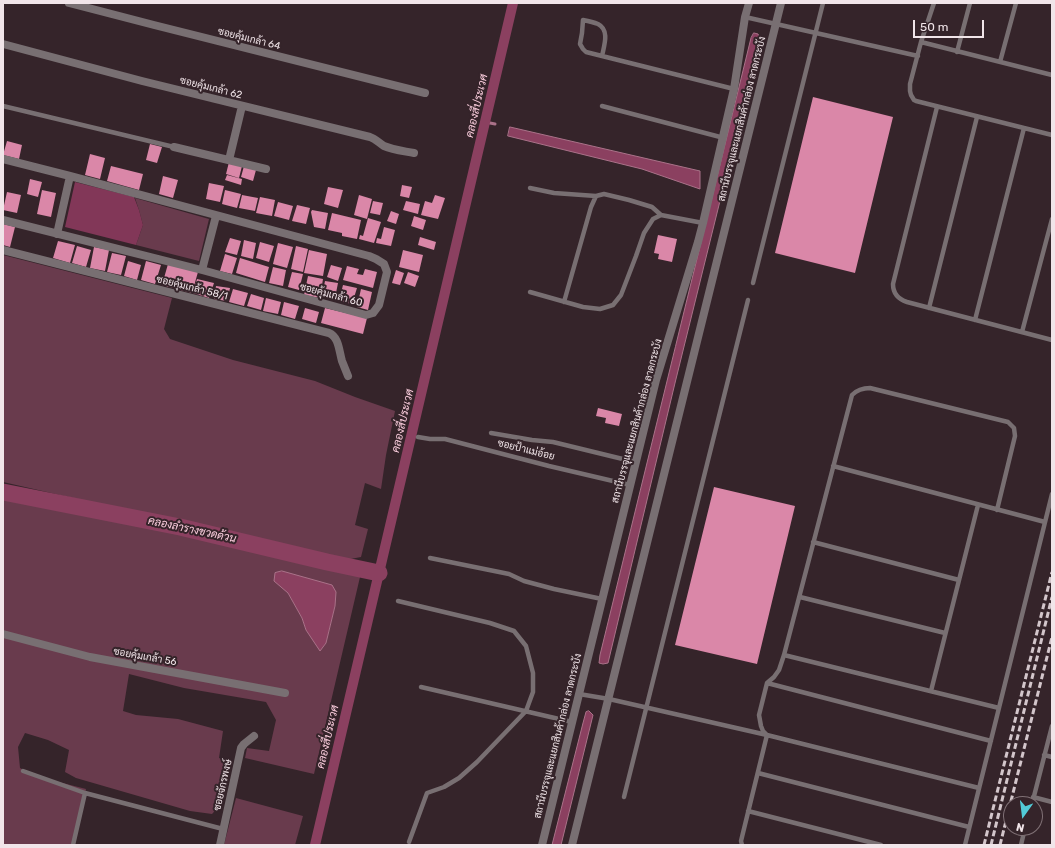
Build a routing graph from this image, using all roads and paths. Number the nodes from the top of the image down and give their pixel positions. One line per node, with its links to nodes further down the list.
1 (69, 3): 19 (street, ซอยคุ้มเกล้า 64)
2 (749, 3): 8 (street, สถานีบรรจุและแยกสินค้ากล่อง ลาดกระบัง)
3 (781, 3): 9 (street, สถานีบรรจุและแยกสินค้ากล่อง ลาดกระบัง)
4 (823, 3): 10 (lane)
5 (934, 3): 11 (lane)
6 (970, 3): 13 (lane)
7 (1016, 3): 16 (lane)
8 (745, 17): 9 (lane); 18 (street, สถานีบรรจุและแยกสินค้ากล่อง ลาดกระบัง)
9 (776, 24): 10 (lane); 76 (street, สถานีบรรจุและแยกสินค้ากล่อง ลาดกระบัง)
10 (815, 32): 15 (lane); 44 (lane)
11 (921, 42): 13 (lane); 15 (lane)
12 (3, 44): 21 (street, ซอยคุ้มเกล้า 62)
13 (958, 52): 16 (lane)
14 (602, 56): 14 (lane); 18 (lane)
15 (918, 56): 23 (lane)
16 (1000, 62): 17 (lane)
17 (1052, 75)
18 (734, 89): 27 (street, สถานีบรรจุและแยกสินค้ากล่อง ลาดกระบัง)
19 (425, 93)
20 (3, 106): 28 (lane)
21 (242, 106): 29 (street, ซอยคุ้มเกล้า 62); 31 (street)
22 (602, 106): 27 (lane)
23 (937, 107): 24 (lane); 48 (lane)
24 (977, 117): 25 (lane); 48 (lane)
25 (1024, 128): 26 (lane); 49 (lane)
26 (1052, 135)
27 (724, 138): 40 (street, สถานีบรรจุและแยกสินค้ากล่อง ลาดกระบัง)
28 (174, 147): 31 (street)
29 (414, 153)
30 (3, 160): 33 (street, ซอยคุ้มเกล้า 60)
31 (229, 160): 32 (street)
32 (266, 170)
33 (70, 176): 37 (street, ซอยคุ้มเกล้า 60); 41 (street)
34 (530, 188): 35 (lane)
35 (596, 196): 36 (lane); 47 (lane)
36 (661, 215): 40 (lane); 47 (lane)
37 (216, 216): 43 (street); 43 (street, ซอยคุ้มเกล้า 60)
38 (1052, 219): 50 (lane)
39 (3, 220): 41 (street, ซอยคุ้มเกล้า 60)
40 (703, 223): 55 (street, สถานีบรรจุและแยกสินค้ากล่อง ลาดกระบัง)
41 (57, 234): 43 (street, ซอยคุ้มเกล้า 60)
42 (3, 250): 52 (street, ซอยคุ้มเกล้า 58/1)
43 (202, 270)
44 (753, 283)
45 (530, 292): 47 (lane)
46 (748, 300): 77 (lane)
47 (564, 302)
48 (929, 308): 49 (lane)
49 (975, 320): 50 (lane)
50 (1022, 332): 51 (lane)
51 (1052, 340)
52 (348, 376)
53 (491, 433): 55 (lane)
54 (418, 437): 57 (lane, ซอยป้าแม่อ้อย)
55 (636, 462): 57 (street, สถานีบรรจุและแยกสินค้ากล่อง ลาดกระบัง)
56 (833, 466): 59 (lane); 60 (lane); 62 (lane)
57 (630, 485): 66 (street, สถานีบรรจุและแยกสินค้ากล่อง ลาดกระบัง)
58 (1052, 494): 61 (lane)
59 (978, 505): 60 (lane); 64 (lane)
60 (997, 510): 61 (lane)
61 (1045, 522): 78 (lane)
62 (814, 542): 64 (lane); 65 (lane)
63 (430, 558): 66 (lane)
64 (959, 580): 69 (lane)
65 (800, 597): 69 (lane); 70 (lane)
66 (602, 599): 75 (street, สถานีบรรจุและแยกสินค้ากล่อง ลาดกระบัง)
67 (398, 601): 79 (lane)
68 (3, 634): 74 (street, ซอยคุ้มเกล้า 56)
69 (945, 634): 73 (lane)
70 (784, 655): 71 (lane); 73 (lane)
71 (767, 683): 82 (lane); 84 (lane)
72 (421, 687): 79 (lane)
73 (931, 691): 78 (lane)
74 (285, 693)
75 (579, 694): 76 (lane); 80 (street, สถานีบรรจุและแยกสินค้ากล่อง ลาดกระบัง)
76 (609, 699): 77 (lane); 100 (street, สถานีบรรจุและแยกสินค้ากล่อง ลาดกระบัง)
77 (645, 708): 82 (lane); 92 (lane)
78 (999, 708): 84 (lane)
79 (526, 711): 80 (lane); 96 (lane)
80 (572, 722): 99 (street, สถานีบรรจุและแยกสินค้ากล่อง ลาดกระบัง)
81 (1052, 726): 85 (lane)
82 (767, 735): 88 (lane); 89 (lane)
83 (254, 736): 95 (street, ซอยจักรพงษ์)
84 (991, 741): 89 (lane)
85 (1044, 755): 86 (lane); 91 (lane)
86 (1052, 757)
87 (23, 771): 90 (lane)
88 (758, 773): 93 (lane); 94 (lane)
89 (979, 788): 94 (lane)
90 (85, 794): 95 (lane); 97 (lane)
91 (1033, 796)
92 (624, 797)
93 (748, 811): 101 (lane); 102 (lane)
94 (969, 827): 103 (lane)
95 (223, 829): 98 (street, ซอยจักรพงษ์)
96 (409, 842)
97 (74, 845)
98 (220, 845)
99 (542, 845)
100 (572, 845)
101 (742, 845)
102 (881, 845)
103 (965, 845)

